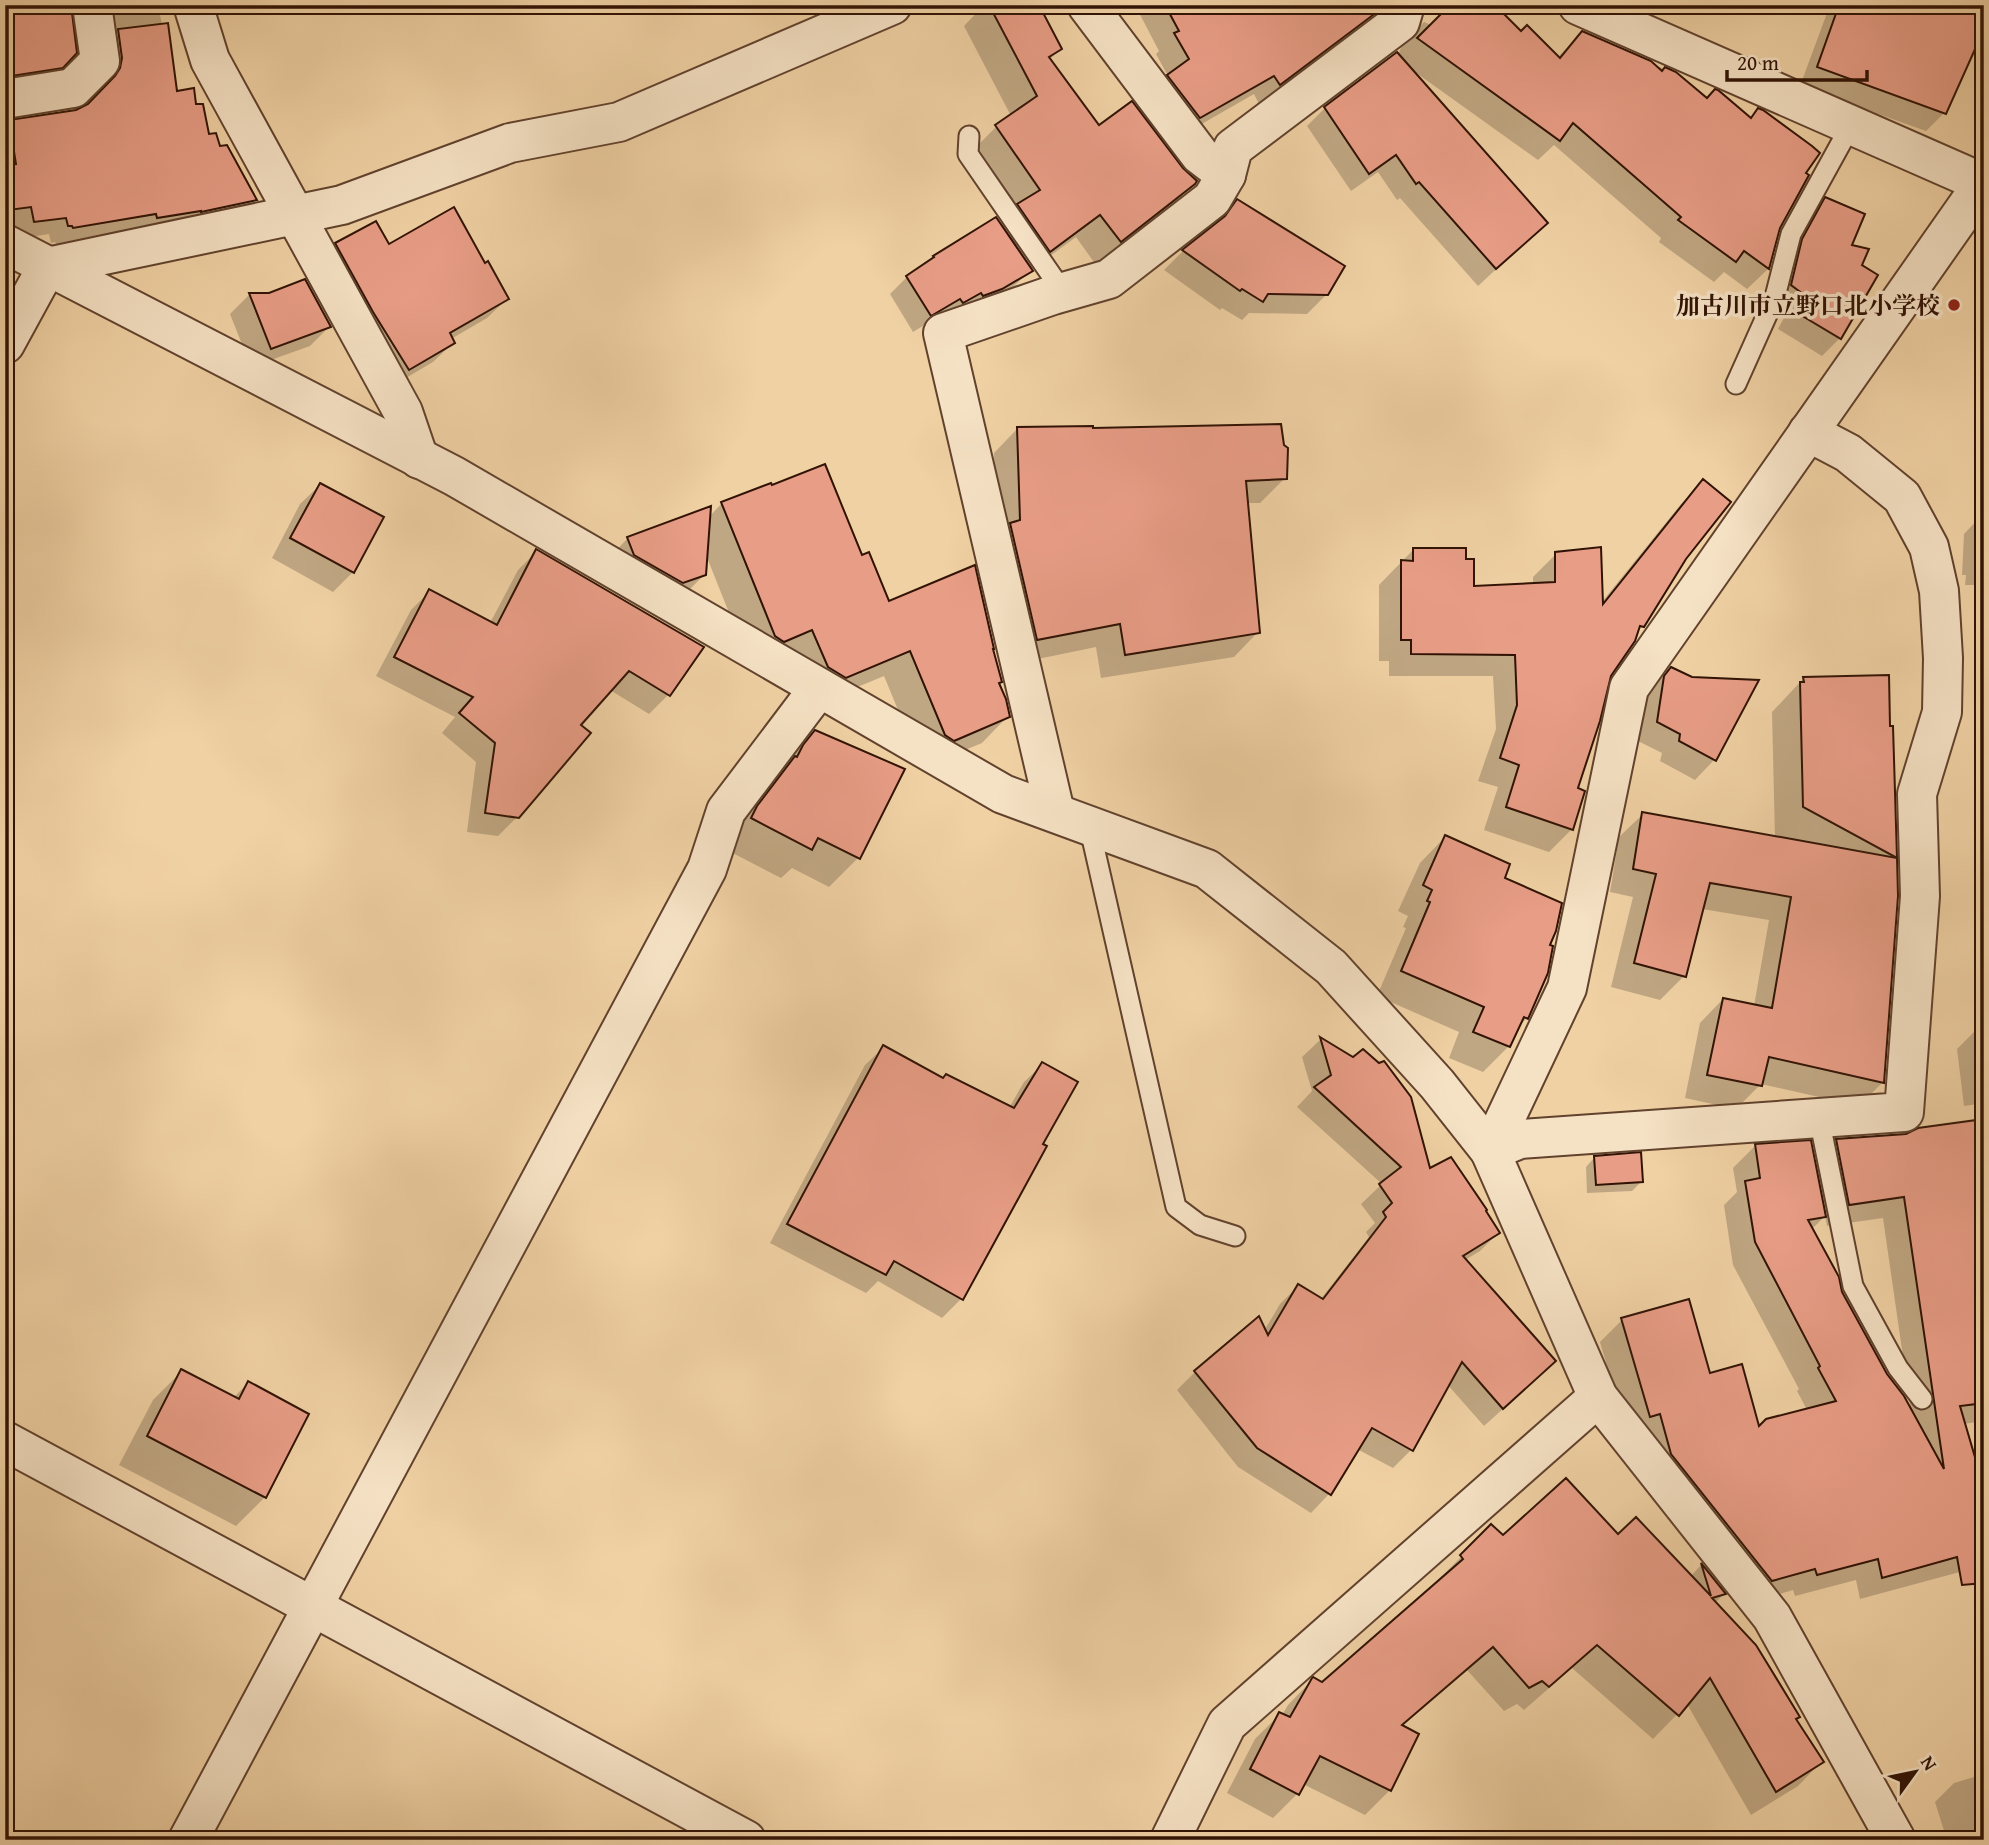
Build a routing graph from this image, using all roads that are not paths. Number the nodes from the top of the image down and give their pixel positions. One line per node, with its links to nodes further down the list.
1 (92, 5): 7 (street)
2 (193, 5): 12 (street)
3 (892, 5): 12 (street)
4 (1087, 5): 10 (street)
5 (1405, 5): 10 (street)
6 (1578, 5): 8 (street)
7 (5, 99)
8 (1852, 125): 11 (street); 17 (lane)
9 (969, 136): 15 (lane)
10 (1226, 175): 15 (street)
11 (1984, 182): 18 (street)
12 (294, 214): 14 (street); 19 (street)
13 (5, 244): 14 (street)
14 (47, 267): 16 (street); 19 (street)
15 (1063, 292): 21 (street)
16 (5, 344)
17 (1736, 384)
18 (1808, 432): 22 (street); 23 (street)
19 (419, 459): 20 (street)
20 (819, 688): 21 (street); 28 (street)
21 (1072, 819): 23 (street); 24 (lane)
22 (1819, 1118): 23 (street); 26 (lane)
23 (1490, 1151): 25 (street)
24 (1235, 1236)
25 (1598, 1397): 31 (street); 32 (street)
26 (1922, 1399)
27 (5, 1441): 28 (street)
28 (312, 1608): 29 (street); 30 (street)
29 (188, 1840)
30 (746, 1840)
31 (1170, 1840)
32 (1896, 1840)

